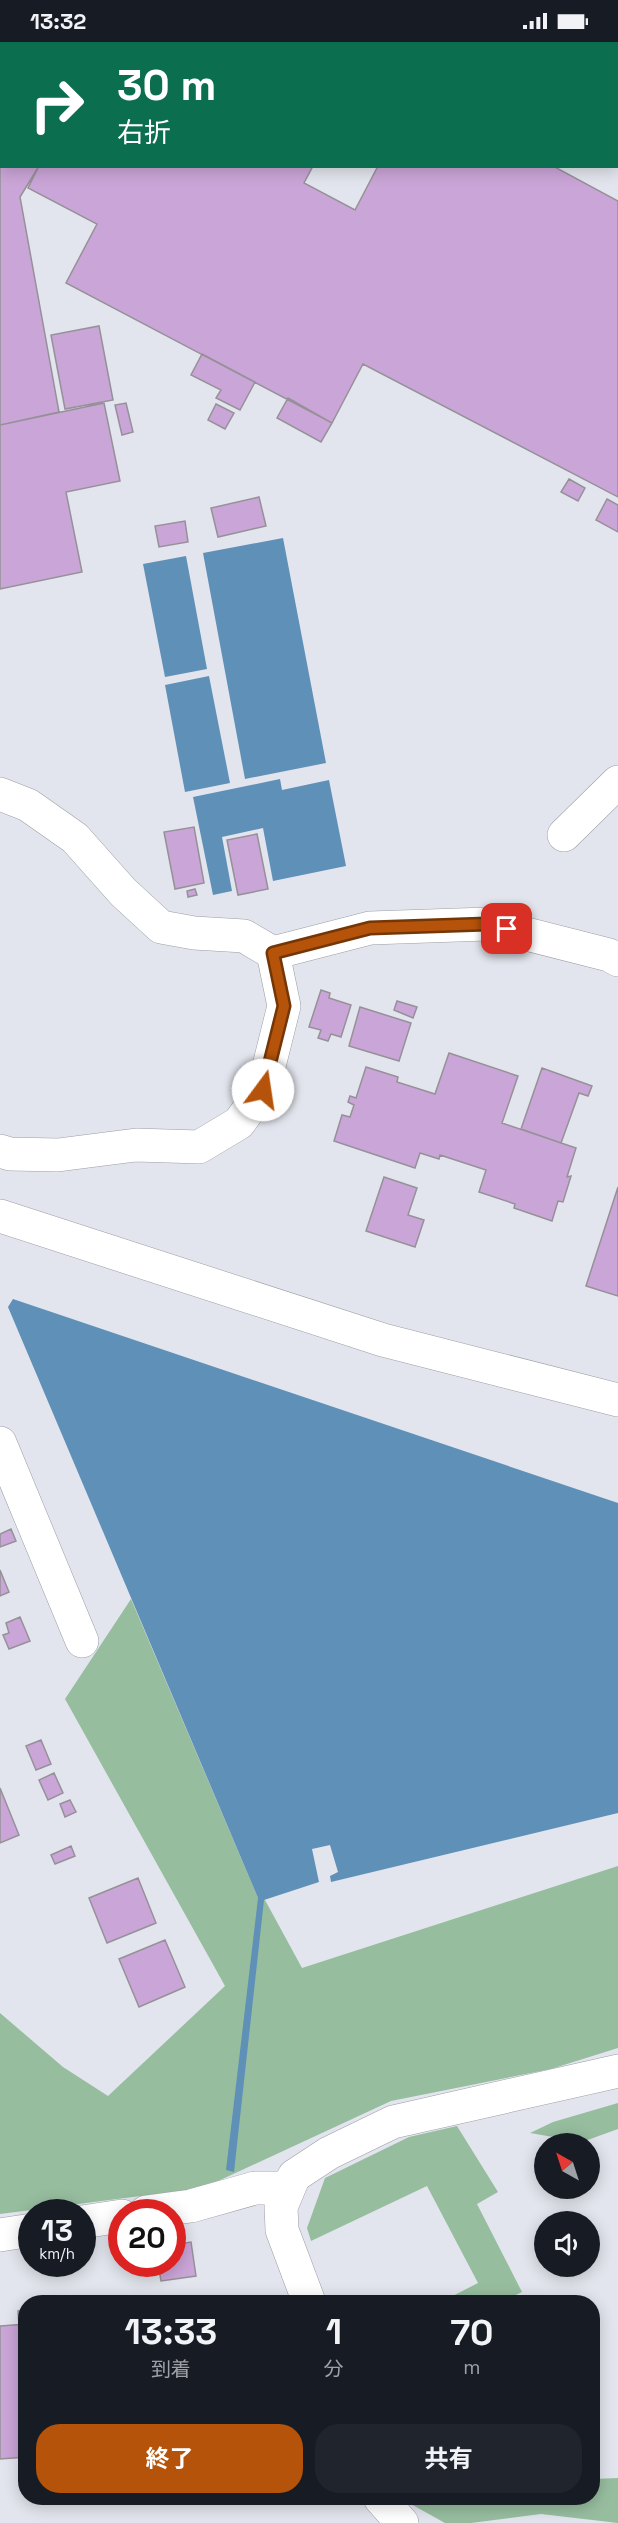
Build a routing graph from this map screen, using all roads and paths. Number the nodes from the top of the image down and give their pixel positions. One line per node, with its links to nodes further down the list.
1 (618, 782): 3 (street)
2 (0, 794): 4 (street)
3 (564, 835)
4 (273, 953): 5 (street); 6 (street)
5 (618, 960)
6 (0, 1150)
7 (0, 1216): 8 (street)
8 (618, 1400)
9 (0, 1443): 10 (street)
10 (82, 1641)
11 (618, 2071): 12 (street)
12 (287, 2188): 13 (street); 16 (street)
13 (186, 2207)
14 (18, 2232): 15 (street)
15 (0, 2235)
16 (306, 2295)
17 (386, 2505): 18 (street)
18 (402, 2523)

